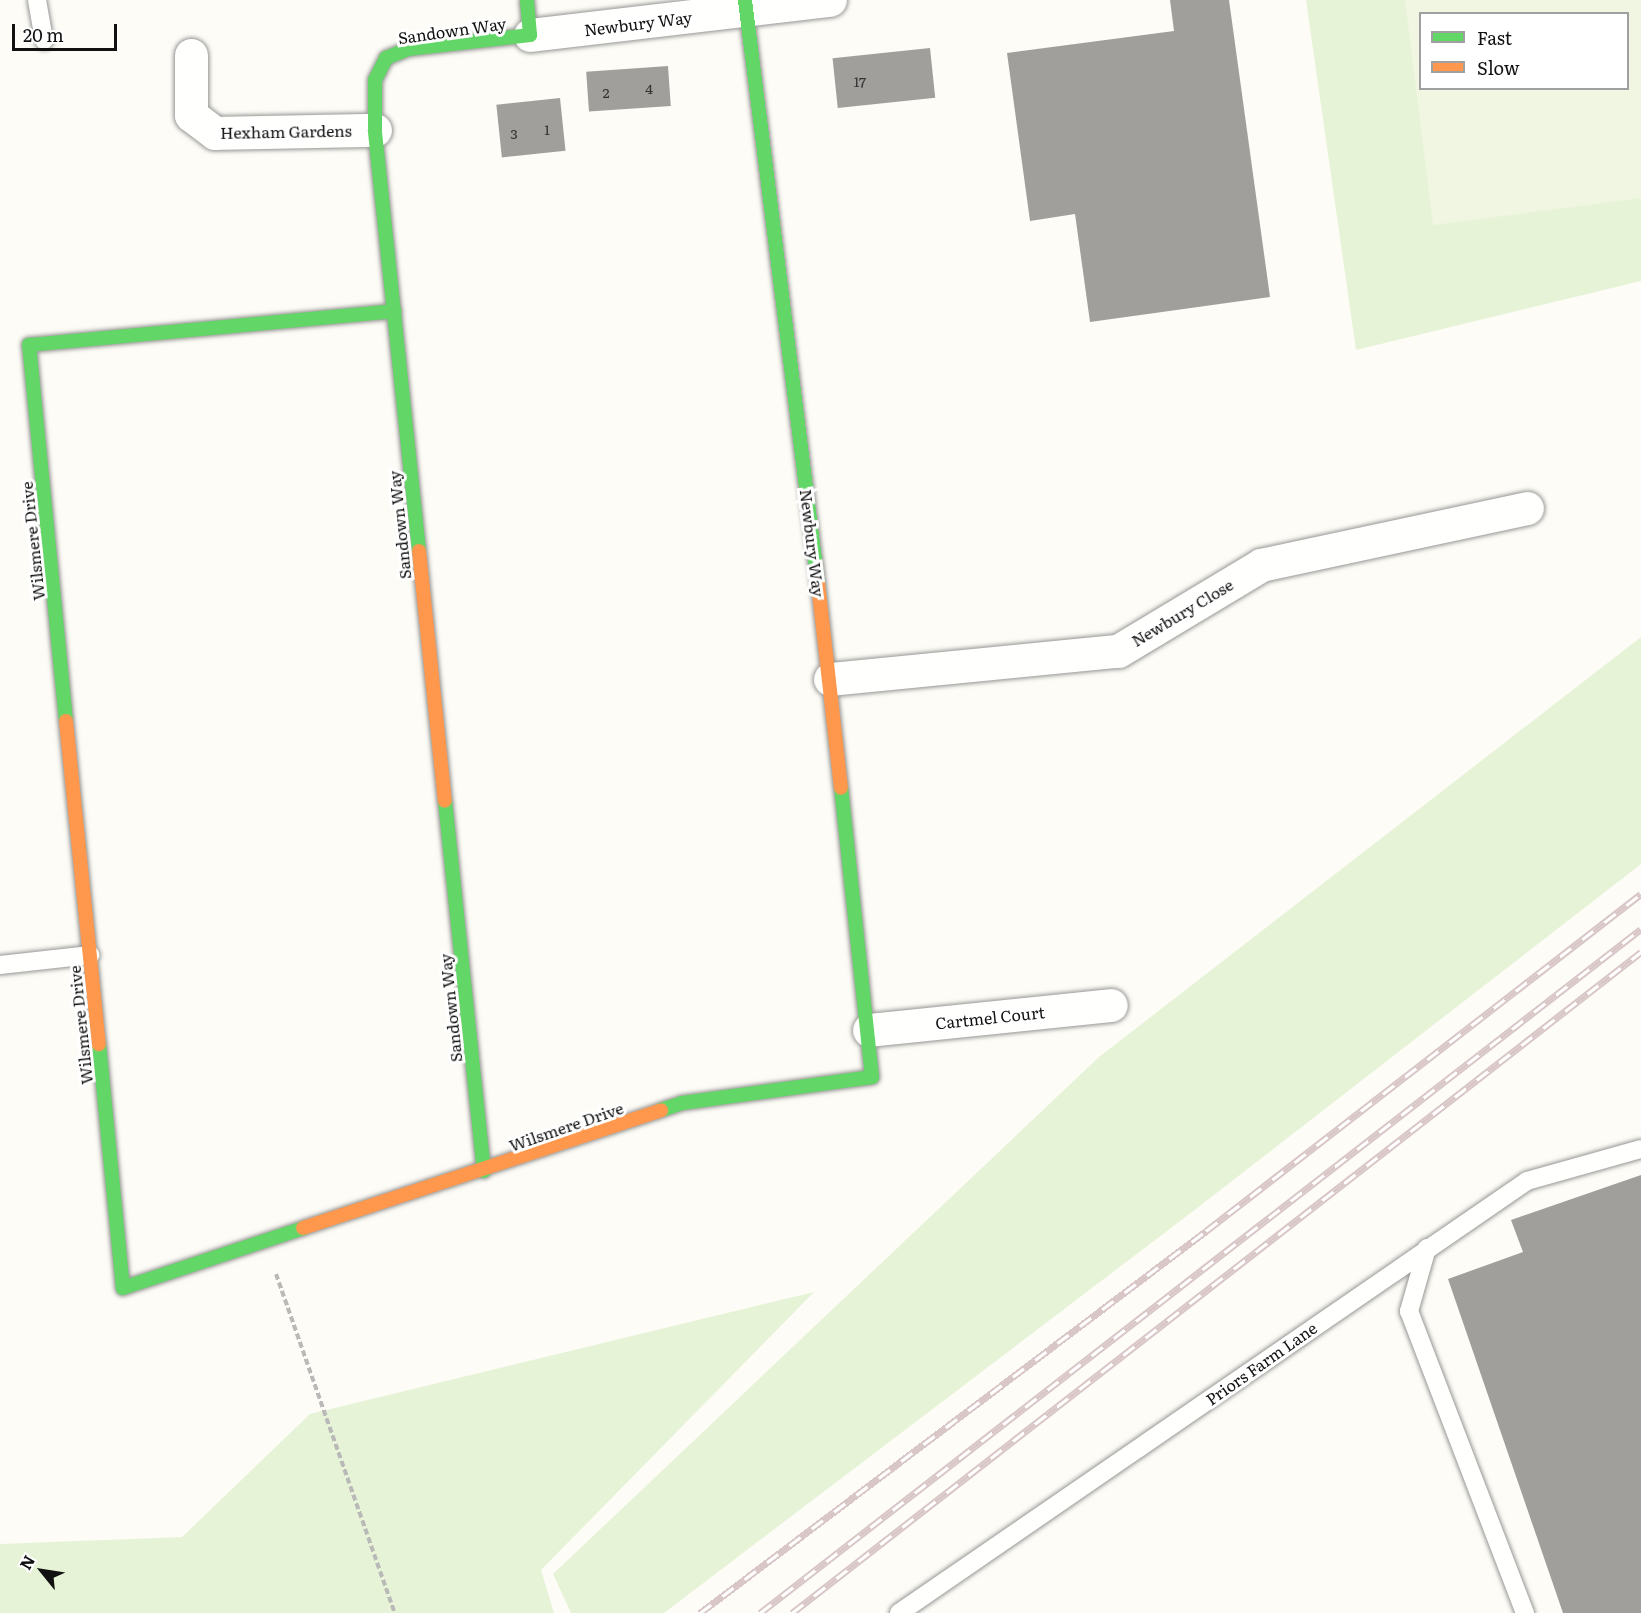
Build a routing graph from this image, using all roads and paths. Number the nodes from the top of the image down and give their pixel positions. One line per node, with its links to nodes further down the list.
1 (37, 0): 6 (lane)
2 (526, 0): 5 (street, Sandown Way)
3 (830, 0): 4 (street, Newbury Way)
4 (745, 5): 5 (street, Newbury Way); 11 (street, Newbury Way)
5 (530, 35): 8 (street, Sandown Way)
6 (44, 40)
7 (190, 55): 8 (street, Hexham Gardens)
8 (375, 130): 9 (street, Sandown Way)
9 (394, 311): 12 (street, Wilsmere Drive); 18 (street, Sandown Way)
10 (1527, 508): 11 (street, Newbury Close)
11 (830, 679): 15 (street, Newbury Way)
12 (90, 955): 13 (lane); 19 (street, Wilsmere Drive)
13 (0, 965)
14 (1111, 1005): 15 (street, Cartmel Court)
15 (869, 1030): 16 (street, Newbury Way)
16 (872, 1077): 18 (street, Wilsmere Drive)
17 (1641, 1149): 20 (lane, Priors Farm Lane)
18 (484, 1171): 19 (street, Wilsmere Drive)
19 (265, 1242): 21 (path)
20 (1426, 1248): 22 (lane, Priors Farm Lane); 23 (lane)
21 (395, 1613)
22 (899, 1613)
23 (1525, 1613)

